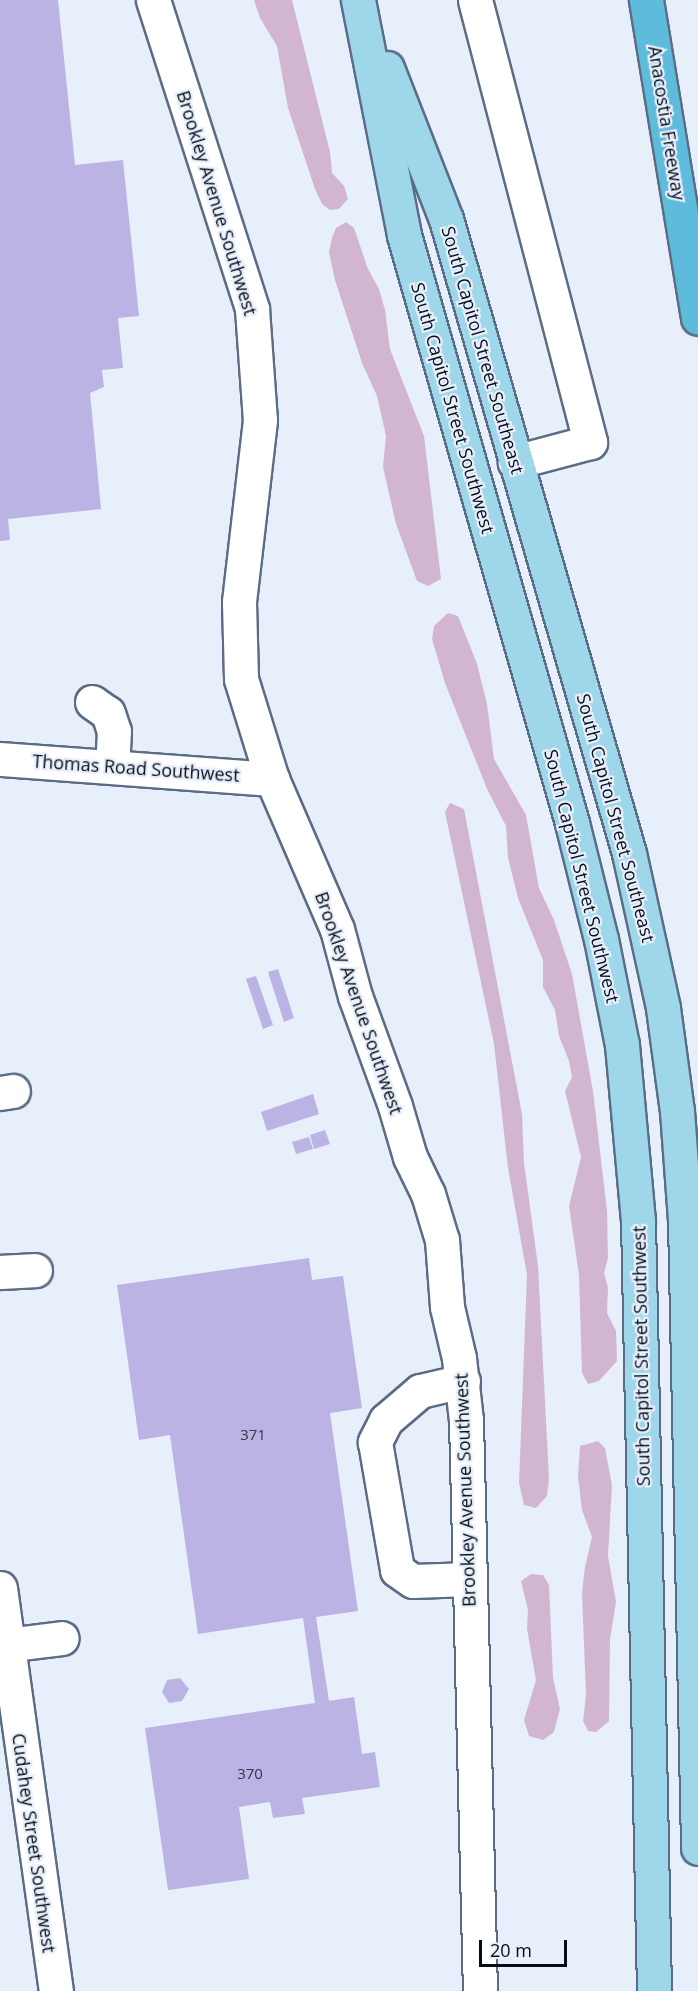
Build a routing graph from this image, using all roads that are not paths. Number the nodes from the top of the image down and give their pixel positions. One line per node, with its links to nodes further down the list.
1 (153, 0): 10 (street, Brookley Avenue Southwest)
2 (359, 0): 6 (main road, South Capitol Street Southeast); 20 (main road, South Capitol Street Southwest)
3 (475, 0): 6 (street)
4 (646, 0): 5 (highway, Anacostia Freeway)
5 (698, 318)
6 (515, 462): 17 (main road, South Capitol Street Southeast)
7 (92, 702): 9 (street)
8 (0, 759): 9 (street, Thomas Road Southwest)
9 (112, 766): 10 (street, Thomas Road Southwest)
10 (272, 778): 13 (street, Brookley Avenue Southwest)
11 (35, 1269): 12 (street)
12 (0, 1272)
13 (462, 1381): 14 (street, Brookley Avenue Southwest); 14 (street)
14 (469, 1579): 19 (street, Brookley Avenue Southwest)
15 (3, 1617): 16 (street); 18 (street, Cudahey Street Southwest)
16 (62, 1638)
17 (698, 1848)
18 (56, 1991)
19 (480, 1991)
20 (654, 1991)

